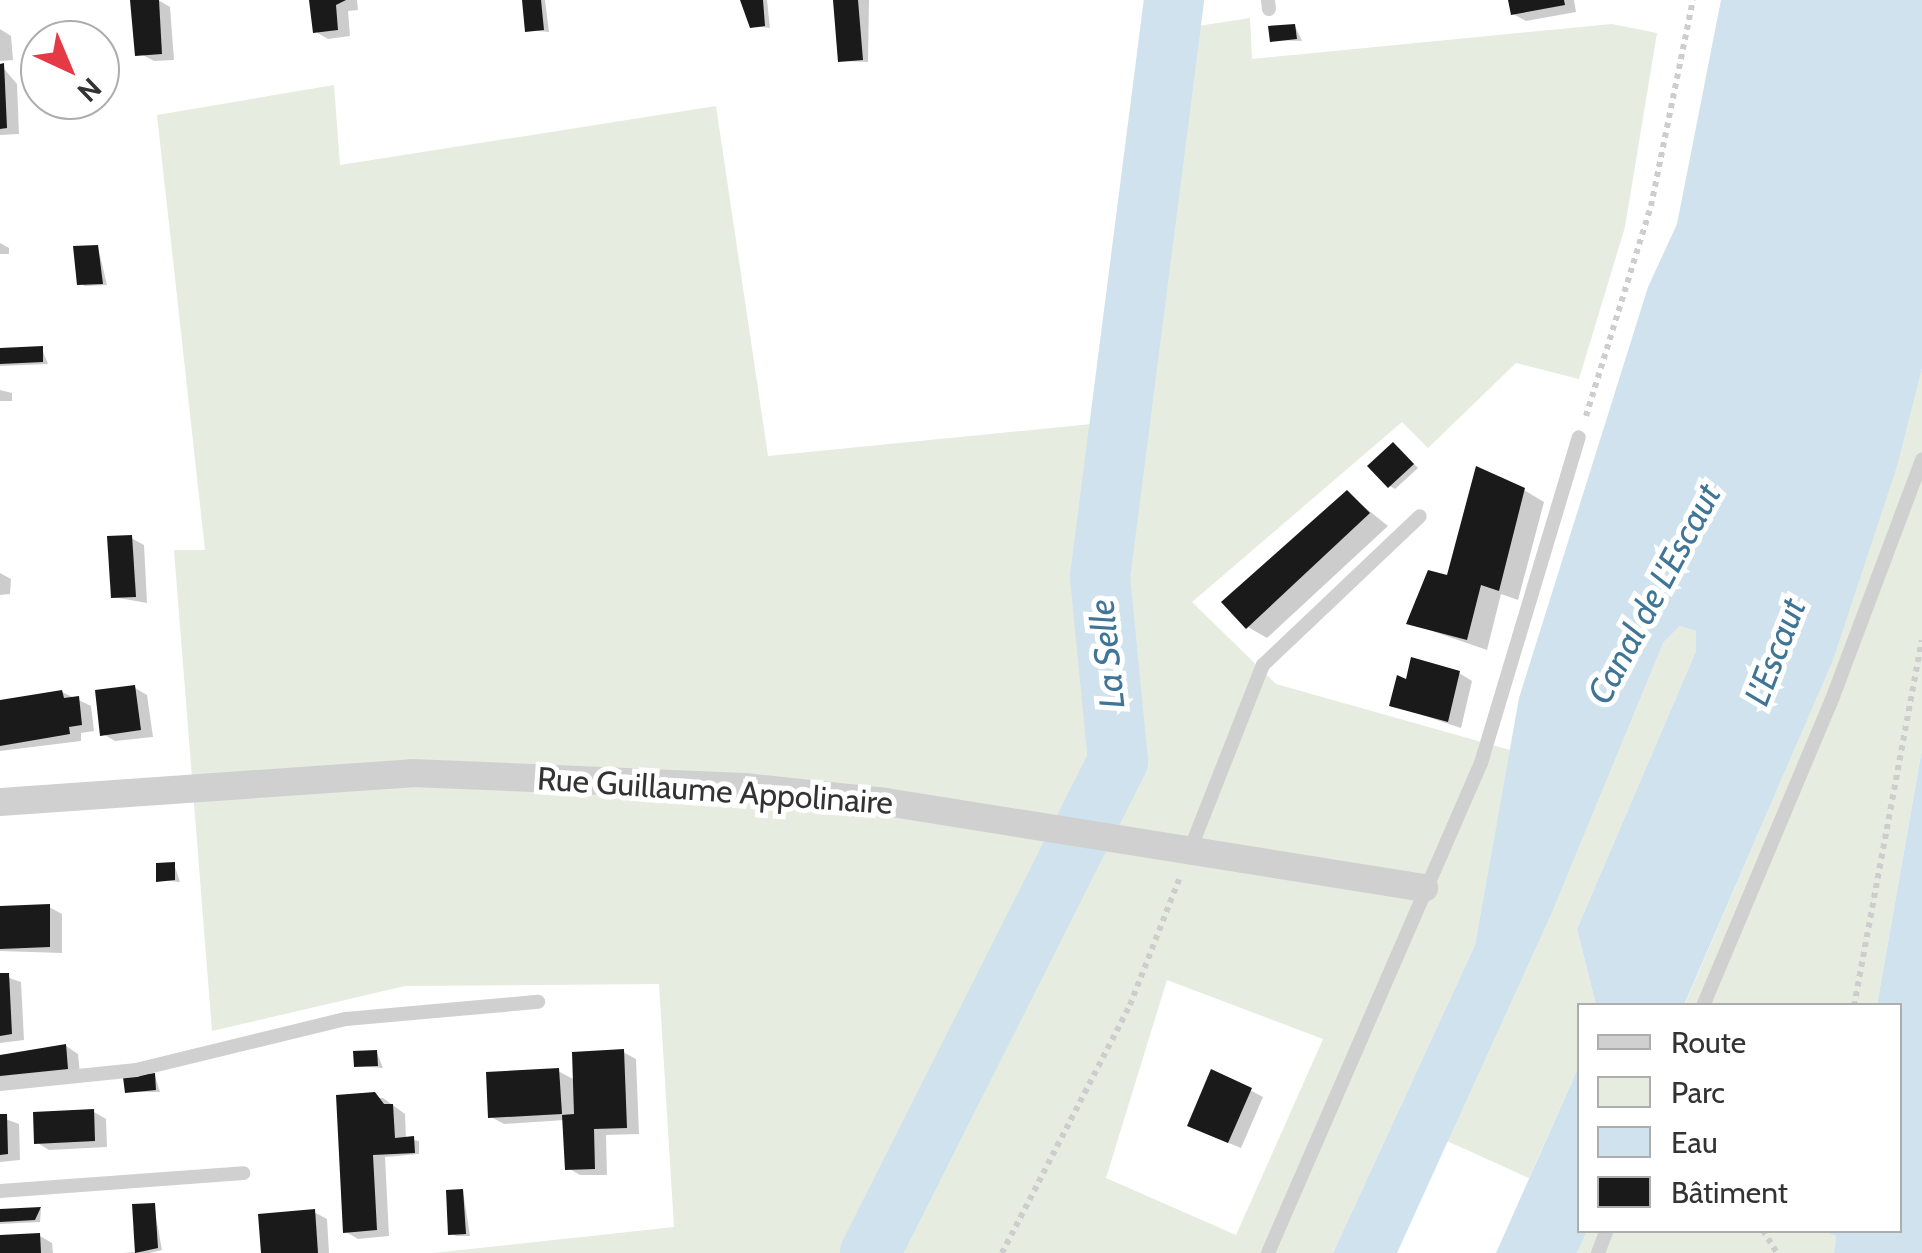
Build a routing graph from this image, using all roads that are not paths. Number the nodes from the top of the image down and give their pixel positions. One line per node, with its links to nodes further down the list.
1 (1580, 436): 6 (lane)
2 (1922, 460): 8 (lane)
3 (1420, 516): 5 (lane)
4 (0, 802): 5 (street, Rue Guillaume Appolinaire)
5 (1190, 850): 6 (street, Rue Guillaume Appolinaire)
6 (1424, 888): 12 (lane)
7 (538, 1002): 9 (lane)
8 (1703, 1003)
9 (0, 1084)
10 (242, 1173): 11 (lane)
11 (0, 1191)
12 (1268, 1253)

